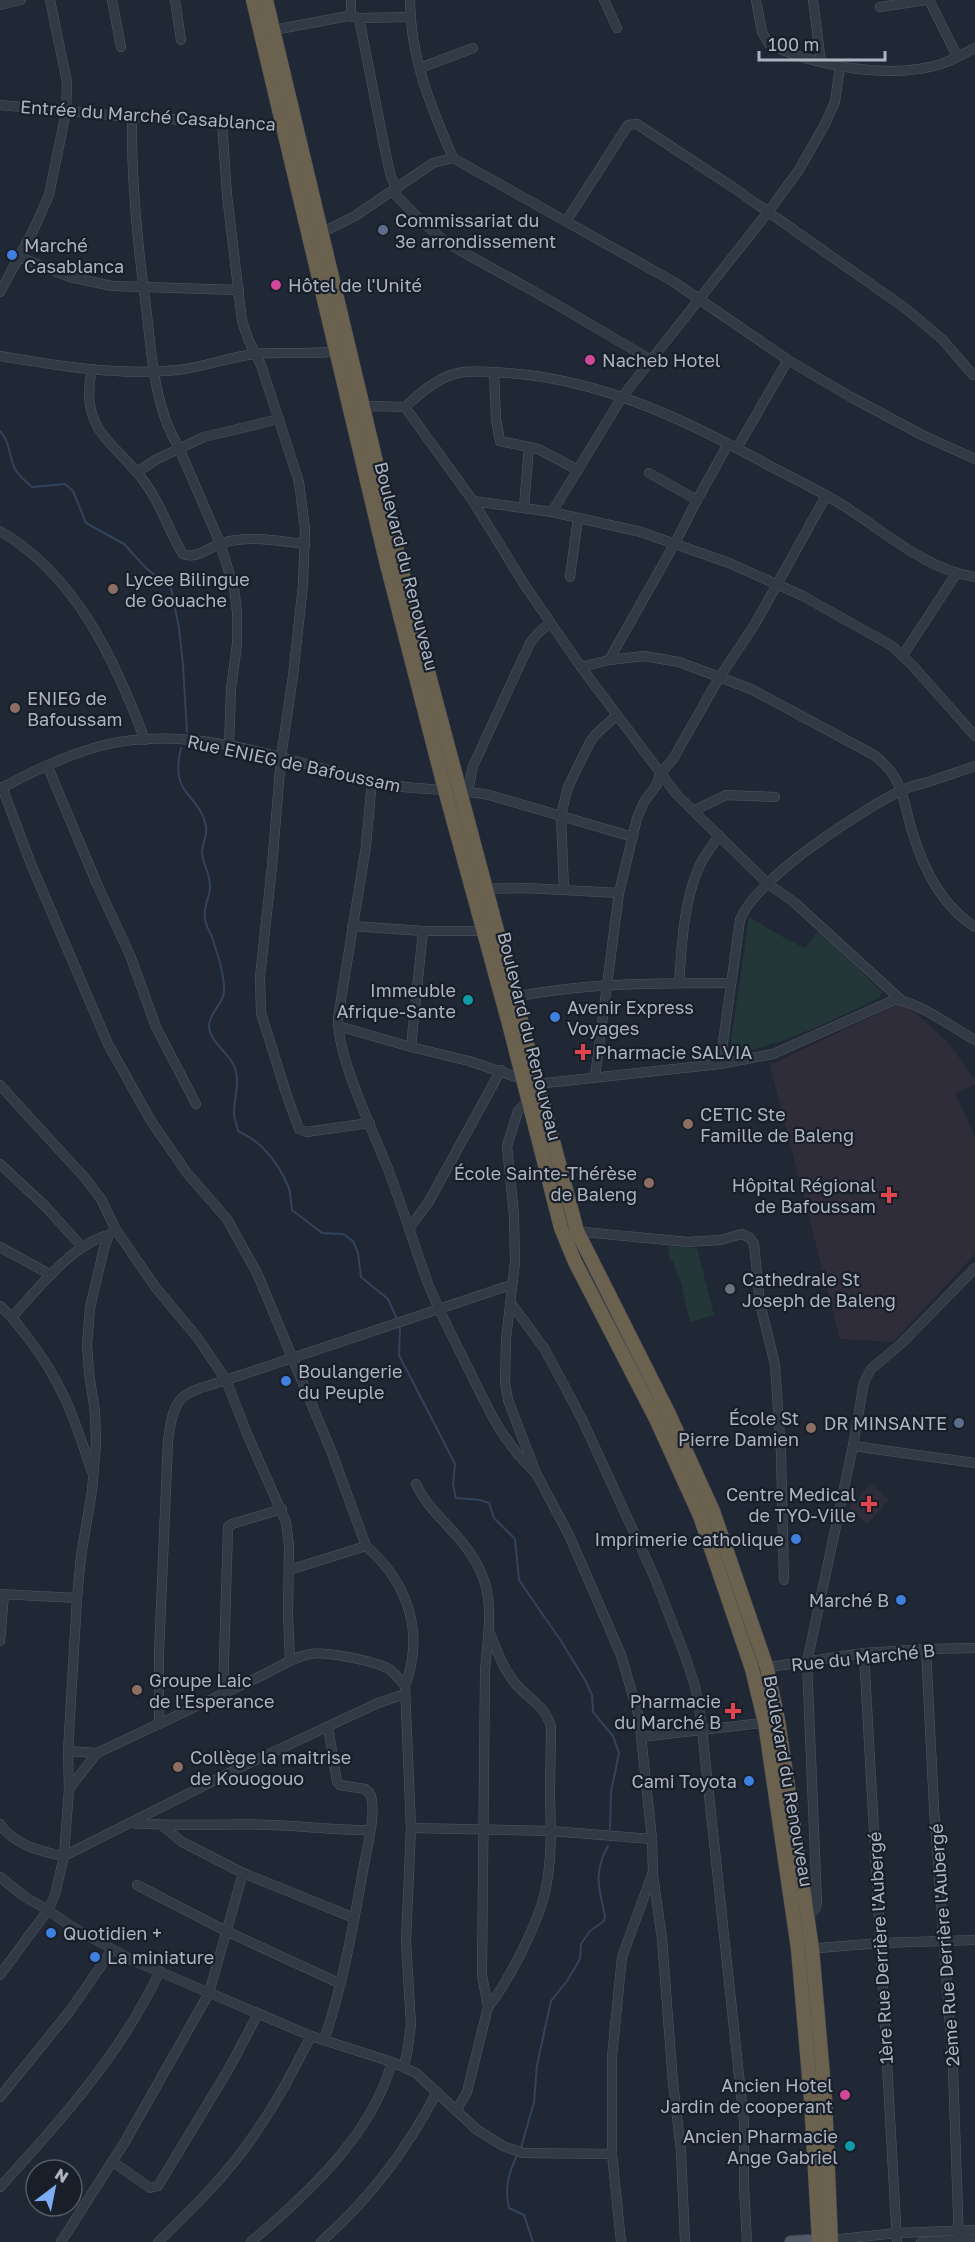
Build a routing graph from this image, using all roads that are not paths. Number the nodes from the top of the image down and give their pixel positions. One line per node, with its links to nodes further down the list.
1 (21, 0): 13 (street)
2 (50, 0): 28 (street)
3 (112, 0): 20 (street)
4 (175, 0): 19 (street)
5 (253, 0): 31 (highway, Boulevard du Renouveau)
6 (266, 0): 18 (highway, Boulevard du Renouveau)
7 (351, 0): 15 (street)
8 (410, 0): 16 (street)
9 (604, 0): 17 (street)
10 (756, 0): 24 (street)
11 (813, 0): 24 (street)
12 (927, 0): 14 (street); 23 (street)
13 (0, 5)
14 (880, 7)
15 (355, 16): 16 (street); 18 (street); 33 (street)
16 (411, 16): 26 (street)
17 (616, 28)
18 (274, 30): 31 (highway, Boulevard du Renouveau)
19 (181, 40)
20 (122, 47)
21 (473, 48): 26 (street)
22 (975, 48): 23 (street)
23 (957, 56): 25 (street)
24 (821, 62): 25 (street)
25 (840, 66): 34 (street)
26 (420, 68): 32 (street)
27 (0, 105): 28 (street, Entrée du Marché Casablanca)
28 (66, 112): 29 (street, Entrée du Marché Casablanca); 37 (street)
29 (132, 117): 30 (street, Entrée du Marché Casablanca); 38 (street)
30 (222, 123): 31 (street, Entrée du Marché Casablanca); 39 (street)
31 (290, 124): 36 (highway, Boulevard du Renouveau)
32 (453, 158): 33 (street); 35 (street)
33 (395, 190): 36 (street); 47 (street)
34 (768, 212): 35 (street); 41 (street); 52 (street)
35 (567, 220): 41 (street)
36 (316, 235): 43 (highway, Boulevard du Renouveau); 44 (highway, Boulevard du Renouveau)
37 (19, 256): 38 (street); 40 (street)
38 (142, 288): 39 (street); 50 (street)
39 (239, 290): 45 (street)
40 (0, 292)
41 (699, 297): 47 (street); 48 (street)
42 (0, 346): 46 (street)
43 (350, 348): 44 (street); 54 (highway, Boulevard du Renouveau)
44 (336, 351): 45 (street); 56 (highway, Boulevard du Renouveau)
45 (255, 354): 50 (street); 57 (street)
46 (2, 356): 49 (street)
47 (651, 360): 53 (street)
48 (788, 360): 58 (street); 61 (street)
49 (92, 369): 50 (street); 63 (street)
50 (155, 372): 60 (street)
51 (494, 372): 53 (street); 55 (street); 59 (street)
52 (974, 375)
53 (622, 397): 58 (street); 62 (street)
54 (365, 407): 55 (street); 56 (street); 75 (highway, Boulevard du Renouveau)
55 (405, 407): 67 (street)
56 (350, 410): 75 (highway, Boulevard du Renouveau)
57 (279, 419): 60 (street); 74 (street)
58 (733, 446): 65 (street); 66 (street)
59 (529, 447): 62 (street); 68 (street)
60 (179, 448): 63 (street); 72 (street)
61 (975, 459)
62 (578, 470): 69 (street)
63 (137, 472): 72 (street)
64 (648, 473): 66 (street)
65 (826, 496): 76 (street); 79 (street)
66 (696, 500): 73 (street)
67 (473, 501): 68 (street); 80 (street)
68 (524, 507): 69 (street)
69 (552, 512): 70 (street)
70 (578, 518): 73 (street); 77 (street)
71 (0, 531): 87 (street)
72 (220, 543): 74 (street); 88 (street)
73 (675, 543): 79 (street); 82 (street)
74 (305, 544): 89 (street)
75 (393, 560): 96 (highway, Boulevard du Renouveau)
76 (956, 574): 78 (street); 81 (street)
77 (570, 577)
78 (975, 577)
79 (778, 585): 81 (street); 84 (street)
80 (550, 623): 83 (street); 96 (street)
81 (903, 655): 86 (street)
82 (609, 660): 83 (street); 84 (street)
83 (581, 667): 85 (street)
84 (719, 678): 92 (street); 95 (street)
85 (616, 715): 92 (street); 99 (street)
86 (975, 736)
87 (145, 740): 88 (street, Rue ENIEG de Bafoussam); 90 (street, Rue ENIEG de Bafoussam)
88 (229, 745): 89 (street, Rue ENIEG de Bafoussam)
89 (281, 757): 93 (street, Rue ENIEG de Bafoussam); 125 (street)
90 (47, 765): 94 (street, Rue ENIEG de Bafoussam); 124 (street)
91 (975, 766): 95 (street)
92 (660, 774): 98 (street); 101 (street)
93 (372, 780): 96 (street, Rue ENIEG de Bafoussam); 106 (street)
94 (1, 788): 141 (street)
95 (902, 789): 102 (street); 107 (street)
96 (457, 791): 99 (street, Rue ENIEG de Bafoussam); 103 (highway, Boulevard du Renouveau)
97 (775, 797): 98 (street)
98 (693, 811): 100 (street)
99 (561, 815): 101 (street, Rue ENIEG de Bafoussam); 104 (street)
100 (719, 835): 102 (street); 110 (street)
101 (633, 837): 105 (street)
102 (767, 883): 111 (street); 114 (street)
103 (479, 889): 104 (street); 109 (highway, Boulevard du Renouveau); 113 (highway, Boulevard du Renouveau)
104 (564, 890): 105 (street)
105 (619, 893): 112 (street)
106 (352, 926): 108 (street); 115 (street)
107 (975, 927)
108 (423, 931): 109 (street); 117 (street)
109 (484, 931): 121 (highway, Boulevard du Renouveau)
110 (679, 983): 111 (street); 112 (street)
111 (731, 983): 118 (street)
112 (608, 985): 113 (street); 120 (street)
113 (514, 997): 123 (highway, Boulevard du Renouveau)
114 (900, 999): 116 (street); 118 (street)
115 (338, 1026): 117 (street); 125 (street)
116 (975, 1040)
117 (411, 1047): 119 (street)
118 (720, 1064): 120 (street)
119 (501, 1071): 121 (street); 127 (street)
120 (595, 1077): 123 (street)
121 (521, 1078): 123 (highway, Boulevard du Renouveau); 123 (street)
122 (0, 1085): 129 (street)
123 (535, 1094): 128 (highway, Boulevard du Renouveau); 130 (highway, Boulevard du Renouveau); 135 (street)
124 (196, 1104)
125 (370, 1123): 127 (street)
126 (0, 1164): 132 (street)
127 (410, 1227): 138 (street)
128 (577, 1231): 130 (street); 140 (highway, Boulevard du Renouveau); 154 (street)
129 (113, 1232): 132 (street); 142 (street); 148 (street)
130 (563, 1232): 140 (highway, Boulevard du Renouveau)
131 (0, 1247): 134 (street)
132 (82, 1247): 134 (street)
133 (975, 1268): 145 (street)
134 (51, 1275): 139 (street)
135 (511, 1285): 136 (street); 138 (street)
136 (510, 1302): 147 (street); 171 (street)
137 (0, 1306): 139 (street)
138 (439, 1308): 141 (street); 147 (street)
139 (12, 1317): 148 (street)
140 (619, 1331): 143 (highway, Boulevard du Renouveau); 144 (highway, Boulevard du Renouveau)
141 (293, 1357): 142 (street); 152 (street)
142 (226, 1380): 150 (street); 169 (street)
143 (668, 1412): 144 (highway); 151 (highway, Boulevard du Renouveau)
144 (656, 1419): 151 (highway, Boulevard du Renouveau)
145 (853, 1446): 146 (street); 163 (street)
146 (975, 1463)
147 (536, 1473): 172 (street)
148 (93, 1476): 156 (street)
149 (416, 1484): 157 (street)
150 (282, 1509): 153 (street); 167 (street)
151 (707, 1513): 164 (highway, Boulevard du Renouveau); 165 (highway, Boulevard du Renouveau)
152 (366, 1546): 153 (street); 166 (street)
153 (289, 1570): 162 (street)
154 (784, 1580)
155 (2, 1594): 156 (street); 158 (street)
156 (77, 1598): 173 (street)
157 (489, 1631): 181 (street); 182 (street)
158 (0, 1641)
159 (926, 1648): 160 (street, Rue du Marché B); 161 (street, Rue du Marché B); 194 (street, 2ème Rue Derrière l'Aubergé)
160 (975, 1648)
161 (864, 1653): 163 (street, Rue du Marché B); 195 (street, 1ère Rue Derrière l'Aubergé)
162 (290, 1660): 166 (street); 167 (street)
163 (807, 1662): 164 (street, Rue du Marché B); 190 (street)
164 (767, 1668): 165 (street, Rue du Marché B); 168 (highway, Boulevard du Renouveau)
165 (752, 1669): 168 (highway, Boulevard du Renouveau)
166 (405, 1690): 170 (street); 179 (street)
167 (223, 1694): 169 (street)
168 (771, 1721): 171 (street); 190 (highway, Boulevard du Renouveau); 196 (highway, Boulevard du Renouveau)
169 (159, 1724): 174 (street)
170 (328, 1727): 176 (street); 180 (street)
171 (701, 1730): 172 (street); 226 (street)
172 (641, 1737): 183 (street)
173 (68, 1751): 174 (street); 175 (street)
174 (97, 1753): 175 (street)
175 (69, 1789): 184 (street)
176 (129, 1823): 178 (street); 184 (street)
177 (0, 1824): 184 (street)
178 (163, 1826): 180 (street); 186 (street)
179 (411, 1828): 181 (street); 208 (street)
180 (370, 1830): 191 (street)
181 (484, 1830): 182 (street); 203 (street)
182 (551, 1831): 183 (street); 203 (street)
183 (652, 1839): 185 (street)
184 (63, 1856): 189 (street)
185 (653, 1872): 212 (street); 225 (street)
186 (243, 1873): 191 (street); 192 (street)
187 (0, 1877): 189 (street)
188 (137, 1885): 192 (street)
189 (48, 1910): 197 (street); 198 (street)
190 (808, 1917): 196 (highway, Boulevard du Renouveau)
191 (354, 1918): 201 (street)
192 (226, 1931): 201 (street); 202 (street)
193 (975, 1940): 194 (street)
194 (944, 1942): 195 (street); 217 (street, 2ème Rue Derrière l'Aubergé)
195 (880, 1943): 196 (street); 216 (street, 1ère Rue Derrière l'Aubergé)
196 (805, 1949): 219 (highway, Boulevard du Renouveau)
197 (112, 1950): 199 (street); 210 (street)
198 (4, 1961): 200 (street)
199 (160, 1971): 202 (street); 214 (street)
200 (0, 1975)
201 (341, 1984): 206 (street)
202 (209, 1993): 204 (street); 213 (street)
203 (488, 2007): 211 (street)
204 (258, 2014): 205 (street); 213 (street)
205 (311, 2036): 206 (street); 221 (street)
206 (324, 2040): 207 (street)
207 (392, 2061): 208 (street); 222 (street)
208 (403, 2067): 209 (street)
209 (436, 2092): 211 (street); 223 (street)
210 (0, 2097)
211 (456, 2111): 212 (street)
212 (612, 2154): 224 (street)
213 (112, 2162): 220 (street)
214 (0, 2187)
215 (975, 2230): 217 (street)
216 (897, 2238): 217 (street); 219 (street)
217 (959, 2238): 218 (street); 228 (street)
218 (975, 2240)
219 (825, 2241): 227 (main road)
220 (61, 2242)
221 (158, 2242)
222 (251, 2242)
223 (321, 2242)
224 (621, 2242)
225 (685, 2242)
226 (747, 2242)
227 (791, 2242)
228 (921, 2242)

